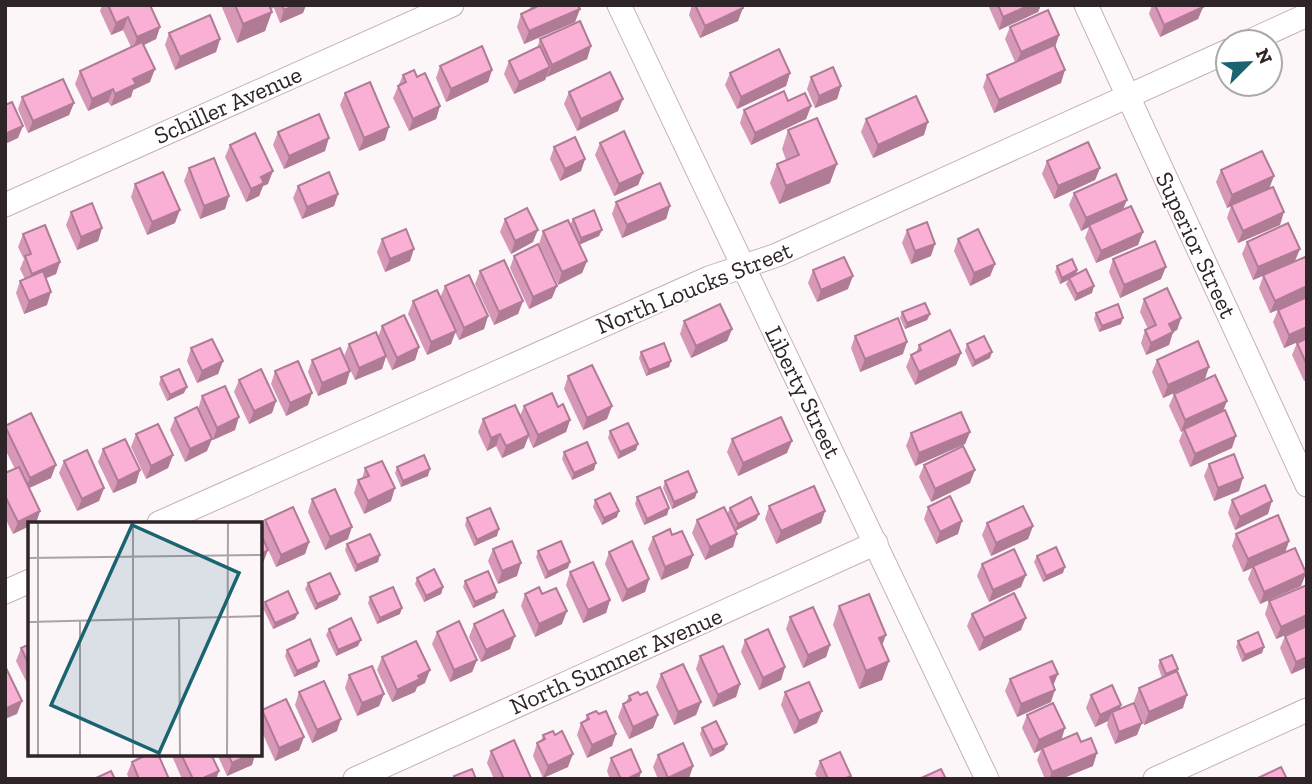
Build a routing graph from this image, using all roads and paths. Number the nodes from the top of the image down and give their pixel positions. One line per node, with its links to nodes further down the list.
1 (452, 5): 8 (street, Schiller Avenue)
2 (619, 5): 9 (street, Liberty Street)
3 (1086, 5): 7 (street, Superior Street)
4 (1307, 15): 5 (street)
5 (1279, 28)
6 (1214, 57): 7 (street, North Loucks Street)
7 (1128, 97): 9 (street, North Loucks Street); 10 (street, Superior Street)
8 (5, 205)
9 (743, 267): 11 (street, North Loucks Street); 12 (street, Liberty Street)
10 (1307, 485)
11 (161, 522)
12 (876, 543): 16 (street, North Sumner Avenue); 17 (street, Liberty Street)
13 (28, 582): 14 (street)
14 (5, 592)
15 (1307, 710): 18 (street)
16 (355, 779)
17 (987, 779)
18 (1155, 779)

